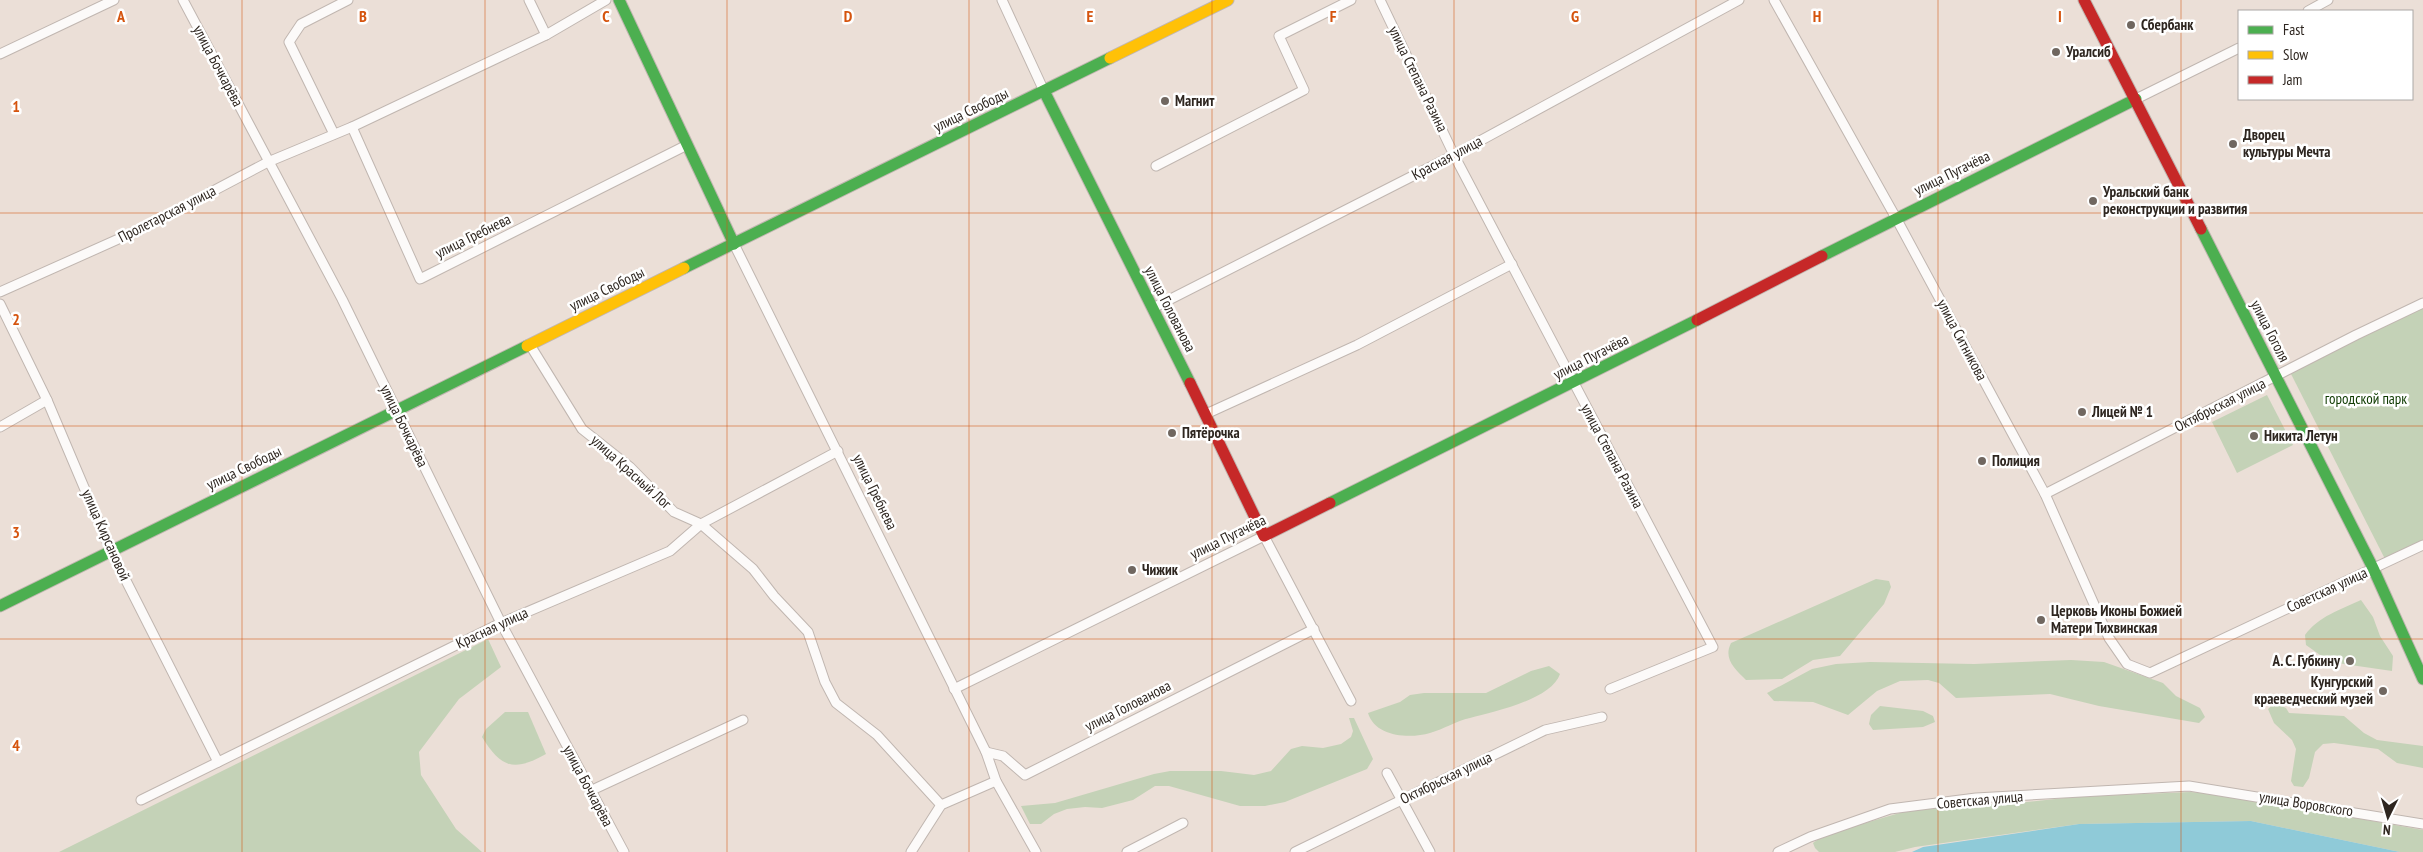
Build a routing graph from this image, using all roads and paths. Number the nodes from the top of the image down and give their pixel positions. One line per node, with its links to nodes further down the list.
1 (114, 0): 18 (street)
2 (183, 0): 25 (street, улица Бочкарёва)
3 (348, 0): 22 (street)
4 (529, 0): 16 (street)
5 (606, 0): 16 (street, Пролетарская улица)
6 (619, 0): 23 (street, улица Гребнева)
7 (1002, 0): 19 (street, улица Голованова)
8 (1228, 0): 19 (street, улица Свободы)
9 (1351, 0): 26 (street)
10 (1380, 0): 24 (street, улица Степана Разина)
11 (1739, 0): 24 (street, Красная улица)
12 (1774, 0): 27 (street, улица Ситникова)
13 (2084, 0): 20 (street, улица Гоголя)
14 (2328, 0): 15 (street)
15 (2310, 10)
16 (546, 35): 21 (street, Пролетарская улица)
17 (2238, 48): 20 (street, улица Пугачёва)
18 (0, 54)
19 (1044, 91): 28 (street, улица Свободы); 33 (street, улица Голованова)
20 (2136, 99): 27 (street, улица Пугачёва); 35 (street, улица Гоголя)
21 (352, 127): 22 (street, Пролетарская улица); 23 (street, улица Гребнева)
22 (334, 134): 25 (street, Пролетарская улица)
23 (687, 146): 28 (street, улица Гребнева)
24 (1454, 155): 29 (street, улица Степана Разина); 33 (street, Красная улица)
25 (268, 162): 30 (street, Пролетарская улица); 38 (street, улица Бочкарёва)
26 (1156, 166)
27 (1896, 218): 36 (street, улица Пугачёва); 42 (street, улица Ситникова)
28 (734, 244): 34 (street, улица Свободы); 41 (street, улица Гребнева)
29 (1512, 264): 36 (street, улица Степана Разина); 39 (street)
30 (0, 292)
31 (2423, 303): 35 (street, Октябрьская улица)
32 (0, 304): 37 (street, улица Кирсановой)
33 (1153, 308): 39 (street, улица Голованова)
34 (530, 344): 38 (street, улица Свободы); 43 (street, улица Красный Лог)
35 (2276, 376): 42 (street, Октябрьская улица); 47 (street, улица Гоголя)
36 (1574, 383): 44 (street, улица Пугачёва); 54 (street, улица Степана Разина)
37 (47, 400): 40 (street); 46 (street, улица Кирсановой)
38 (396, 410): 46 (street, улица Свободы); 49 (street, улица Бочкарёва)
39 (1206, 414): 44 (street, улица Голованова)
40 (0, 427)
41 (838, 451): 43 (street, Красная улица); 53 (street, улица Гребнева)
42 (2045, 494): 51 (street, улица Ситникова)
43 (701, 524): 49 (street, Красная улица); 66 (street, улица Красный Лог)
44 (1264, 536): 50 (street, улица Голованова); 53 (street, улица Пугачёва)
45 (2423, 545): 47 (street, Советская улица)
46 (111, 550): 48 (street, улица Свободы); 59 (street, улица Кирсановой)
47 (2373, 568): 51 (street, Советская улица); 52 (street, улица Гоголя)
48 (0, 606)
49 (501, 622): 59 (street, Красная улица); 63 (street, улица Бочкарёва)
50 (1314, 629): 55 (street, улица Голованова); 58 (street, улица Голованова)
51 (2150, 673)
52 (2423, 679)
53 (954, 689): 58 (street, улица Гребнева)
54 (1610, 689)
55 (1351, 701)
56 (1602, 717): 65 (street, Октябрьская улица)
57 (743, 720): 63 (street)
58 (986, 752): 61 (street, улица Гребнева)
59 (218, 762): 64 (street, Красная улица)
60 (1387, 773): 65 (street)
61 (996, 781): 66 (street); 71 (street, улица Гребнева)
62 (2189, 786): 68 (street, улица Воровского); 75 (street, Советская улица)
63 (590, 791): 69 (street, улица Бочкарёва)
64 (141, 800)
65 (1401, 800): 73 (street, Октябрьская улица); 74 (street)
66 (940, 805): 70 (street)
67 (1183, 823): 72 (street)
68 (2423, 824)
69 (624, 852)
70 (911, 852)
71 (1036, 852)
72 (1127, 852)
73 (1295, 852)
74 (1430, 852)
75 (1778, 852)

